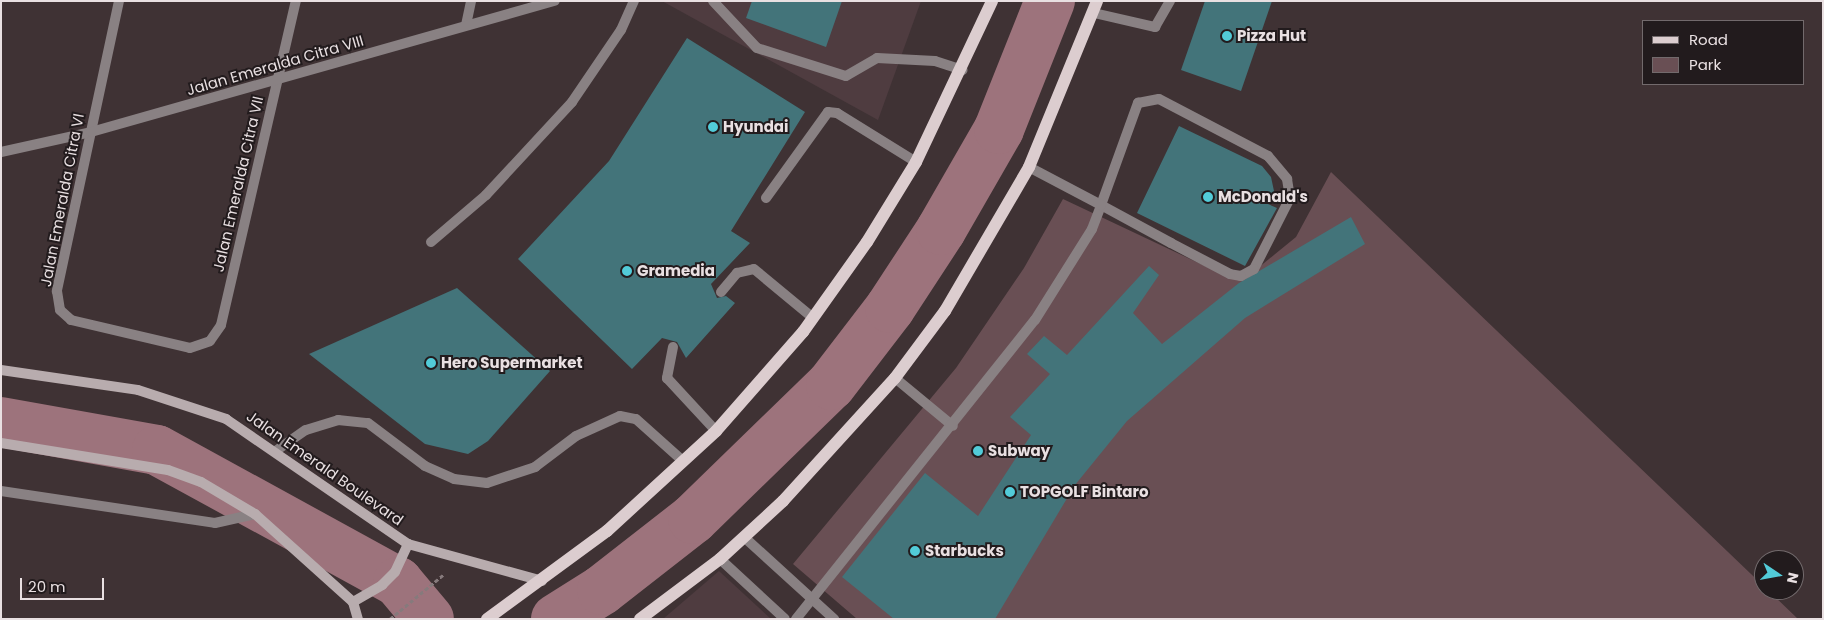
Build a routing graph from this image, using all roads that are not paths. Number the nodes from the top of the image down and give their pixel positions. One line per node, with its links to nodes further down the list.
1 (119, 1): 13 (street, Jalan Emeralda Citra VI)
2 (296, 1): 12 (street, Jalan Emeralda Citra VII)
3 (471, 1): 10 (street)
4 (555, 1): 10 (street, Jalan Emeralda Citra VIII)
5 (634, 1): 19 (street)
6 (713, 1): 11 (street)
7 (992, 1): 11 (main road)
8 (1170, 1): 9 (street)
9 (1095, 7): 16 (main road)
10 (466, 24): 12 (street, Jalan Emeralda Citra VIII)
11 (963, 70): 15 (main road)
12 (278, 80): 13 (street, Jalan Emeralda Citra VIII); 22 (street, Jalan Emeralda Citra VII)
13 (91, 132): 14 (street, Jalan Emeralda Citra VIII); 22 (street, Jalan Emeralda Citra VI)
14 (1, 152)
15 (916, 162): 17 (street); 21 (main road)
16 (1029, 167): 18 (street); 25 (main road)
17 (766, 198)
18 (1101, 205): 18 (street); 26 (street)
19 (431, 242)
20 (721, 292): 21 (street)
21 (813, 318): 27 (main road)
22 (210, 341)
23 (673, 347): 27 (street)
24 (1, 370): 29 (main road, Jalan Emerald Boulevard)
25 (895, 378): 26 (street); 33 (main road)
26 (953, 426): 37 (street)
27 (716, 430): 30 (main road)
28 (1, 443): 32 (main road)
29 (277, 450): 30 (street); 34 (main road, Jalan Emerald Boulevard)
30 (683, 460): 36 (main road)
31 (1, 492): 32 (street)
32 (255, 514): 38 (main road)
33 (744, 537): 35 (main road); 37 (street)
34 (408, 544): 36 (main road, Jalan Emerald Boulevard); 38 (main road)
35 (720, 559): 41 (main road); 42 (street)
36 (542, 581): 39 (main road)
37 (814, 600): 43 (street); 44 (street)
38 (353, 602): 40 (main road)
39 (490, 616)
40 (358, 619)
41 (640, 619)
42 (785, 619)
43 (796, 619)
44 (834, 619)

